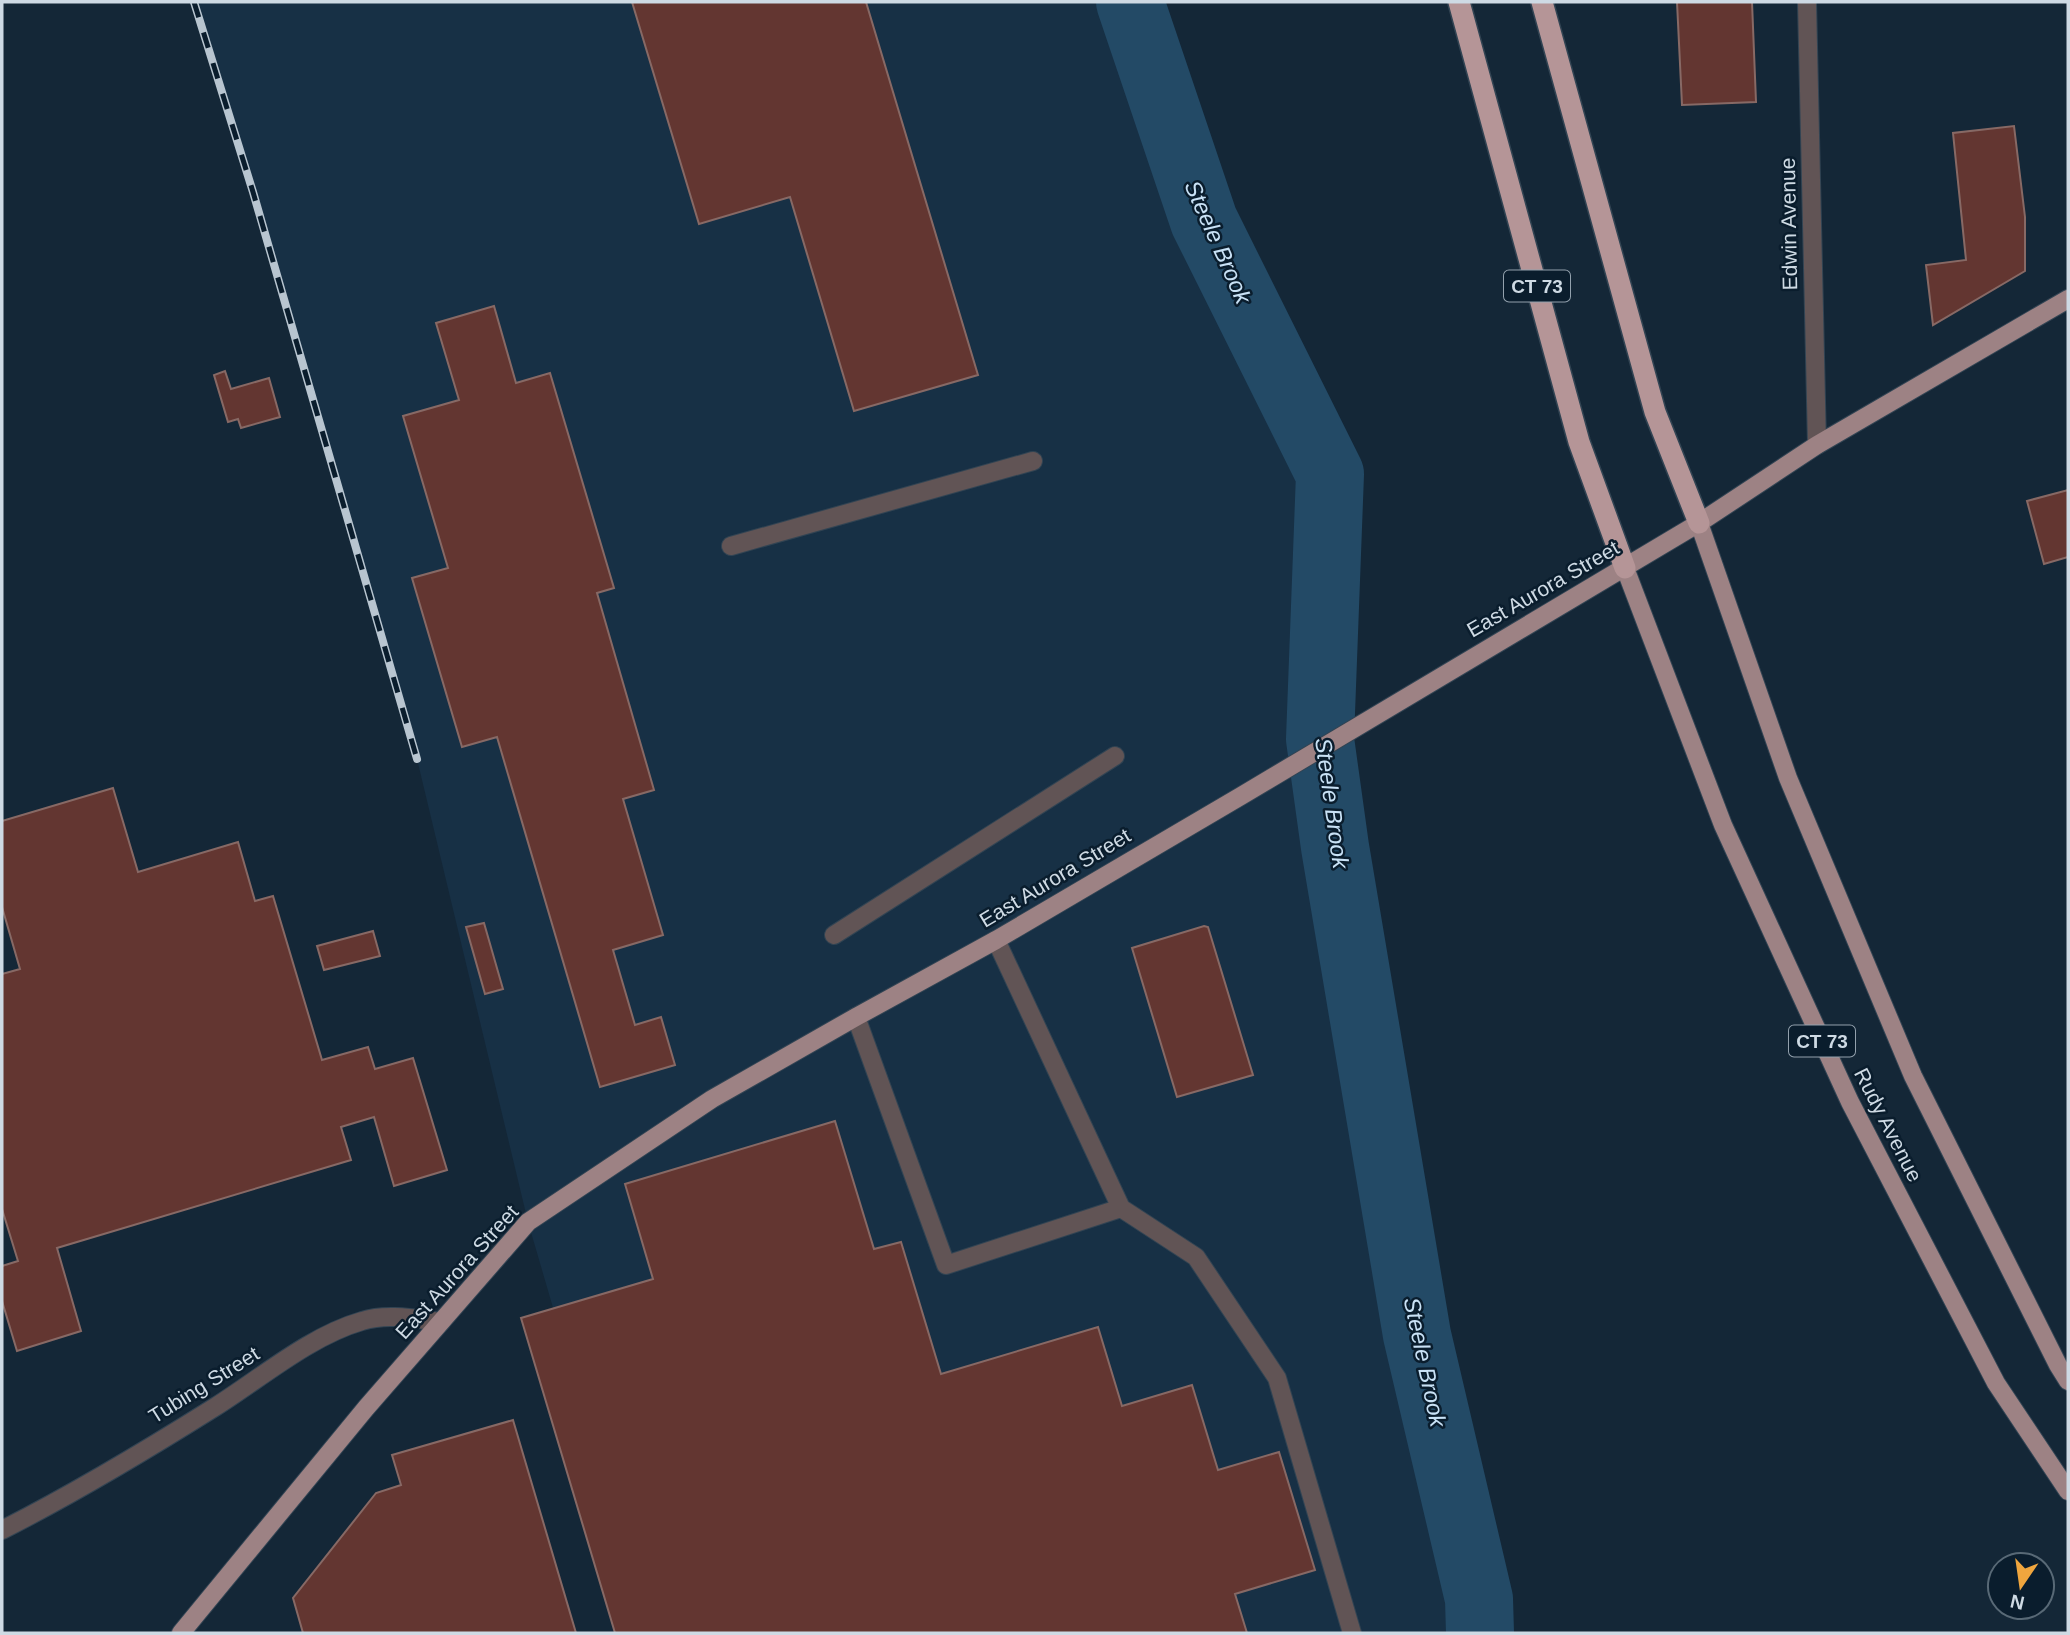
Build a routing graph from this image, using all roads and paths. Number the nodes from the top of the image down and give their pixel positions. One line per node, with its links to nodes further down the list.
1 (1459, 2): 9 (highway, CT 73)
2 (1542, 2): 7 (highway)
3 (1807, 2): 5 (street, Edwin Avenue)
4 (2068, 299): 5 (main road, East Aurora Street)
5 (1817, 445): 7 (main road, East Aurora Street)
6 (1033, 461): 8 (street)
7 (1699, 523): 9 (main road, East Aurora Street); 16 (main road)
8 (731, 546)
9 (1625, 568): 12 (main road, East Aurora Street); 17 (main road, Rudy Avenue / CT 73)
10 (1115, 756): 11 (street)
11 (834, 935)
12 (996, 940): 13 (main road, East Aurora Street); 14 (street)
13 (856, 1017): 14 (street); 15 (main road, East Aurora Street)
14 (1121, 1208): 20 (street)
15 (441, 1322): 18 (street, Tubing Street); 19 (main road, East Aurora Street)
16 (2068, 1381)
17 (2068, 1491)
18 (2, 1530)
19 (181, 1633)
20 (1352, 1633)

